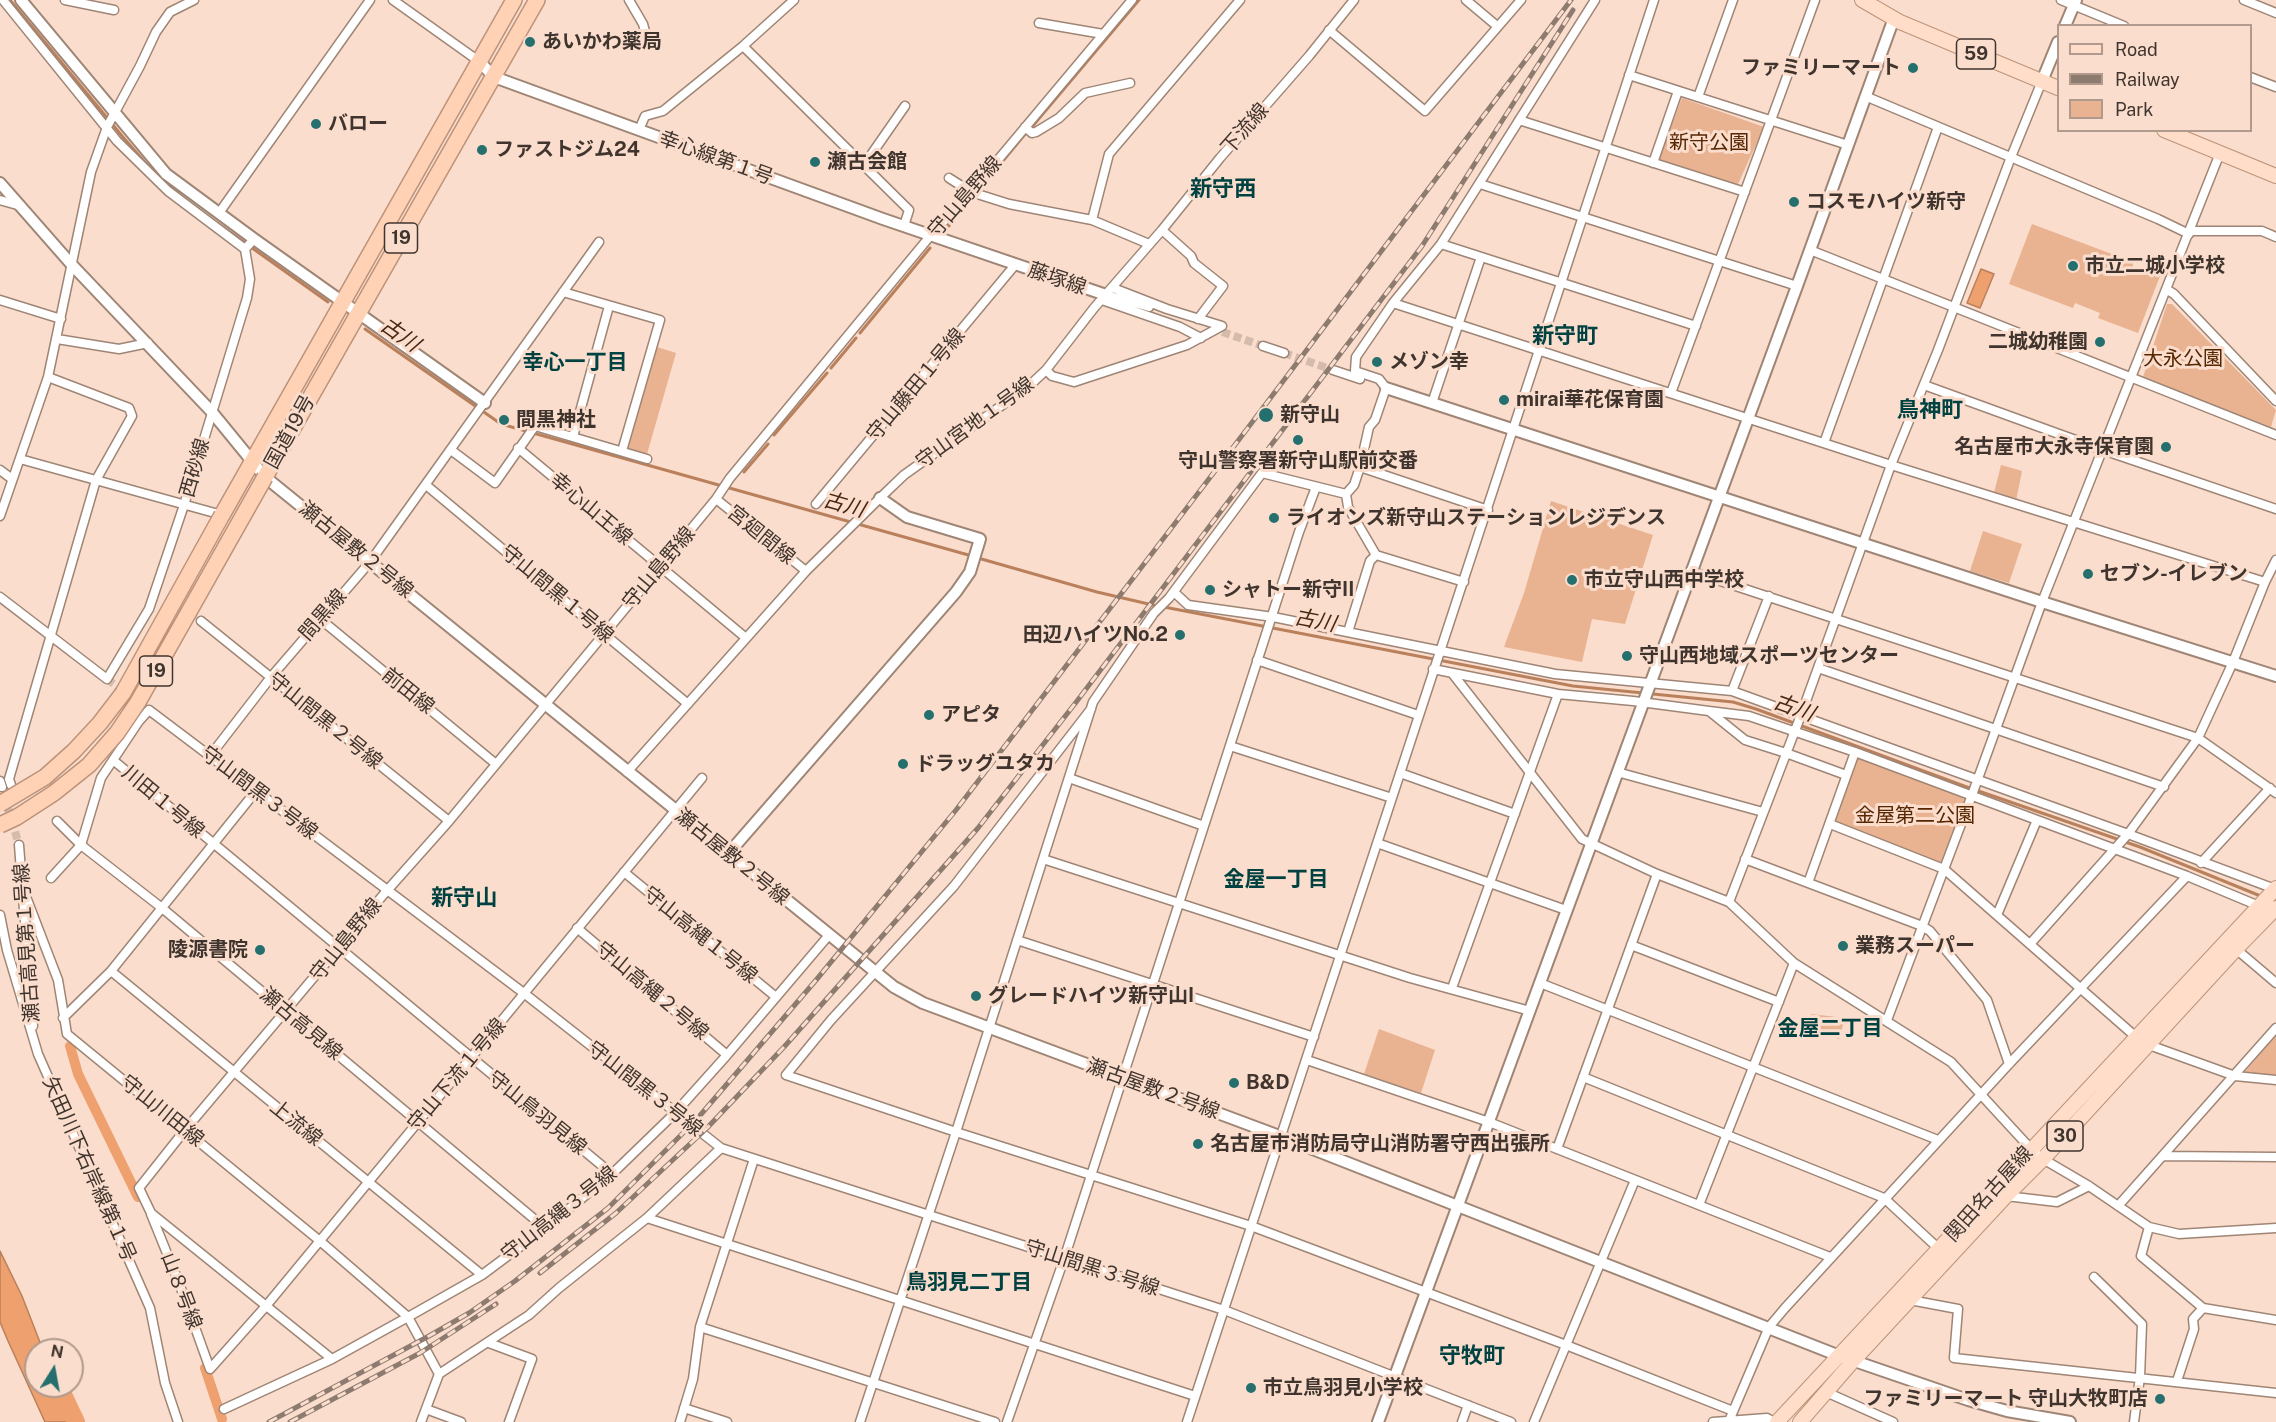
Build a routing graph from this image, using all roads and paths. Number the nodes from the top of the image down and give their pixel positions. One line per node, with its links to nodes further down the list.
1 (3, 0): 49 (street)
2 (21, 0): 49 (street)
3 (64, 0): 24 (street)
4 (194, 0): 49 (street)
5 (370, 0): 69 (street)
6 (393, 0): 36 (street)
7 (514, 0): 36 (highway, 国道19号 / 19)
8 (537, 0): 38 (highway, 国道19号 / 19)
9 (629, 0): 33 (street)
10 (794, 0): 35 (street)
11 (1132, 0): 32 (street, 守山島野線)
12 (1240, 0): 71 (street)
13 (1353, 0): 31 (street, 下流線)
14 (1466, 0): 30 (street)
15 (1521, 0): 30 (street)
16 (1595, 0): 48 (street)
17 (1654, 0): 37 (street)
18 (1733, 0): 46 (street)
19 (1815, 0): 50 (street)
20 (1862, 0): 26 (main road, 59)
21 (2061, 0): 23 (street)
22 (2244, 0): 25 (street)
23 (2075, 3): 28 (street); 29 (street)
24 (114, 10)
25 (2276, 13)
26 (1893, 18): 40 (main road, 59); 45 (street)
27 (1040, 23): 32 (street)
28 (2066, 24)
29 (2120, 24)
30 (1497, 26): 31 (street)
31 (1329, 30): 73 (street, 下流線)
32 (1103, 34): 52 (street, 守山島野線)
33 (646, 35)
34 (2057, 44): 40 (street)
35 (743, 46): 53 (street); 60 (street)
36 (480, 62): 38 (street); 93 (highway, 国道19号 / 19)
37 (1629, 75): 44 (street); 56 (street)
38 (494, 77): 53 (street, 幸心線第１号); 97 (highway, 国道19号 / 19)
39 (2252, 78): 42 (street)
40 (2042, 81): 43 (main road, 59); 58 (street)
41 (1130, 83): 52 (street)
42 (2276, 87)
43 (2057, 88)
44 (1678, 91): 46 (street); 59 (street)
45 (1865, 96): 51 (street); 55 (street)
46 (1698, 97): 50 (street)
47 (905, 106): 60 (street)
48 (1519, 120): 56 (street); 64 (street)
49 (111, 121): 69 (street); 80 (street); 84 (street)
50 (1771, 121): 55 (street); 66 (street)
51 (1938, 127): 58 (street); 86 (street)
52 (1025, 128): 65 (street, 守山島野線)
53 (639, 130): 72 (street, 幸心線第１号)
54 (2169, 132): 57 (main road)
55 (1848, 146): 81 (street)
56 (1605, 148): 59 (street); 70 (street)
57 (2220, 153): 61 (main road); 74 (street)
58 (2011, 157): 74 (street); 96 (street)
59 (1653, 163): 66 (street)
60 (864, 165): 72 (street)
61 (2276, 176)
62 (950, 178): 65 (street)
63 (0, 183): 68 (street, 瀬古屋敷２号線)
64 (1480, 184): 70 (street); 79 (street)
65 (971, 192): 71 (street); 75 (street, 守山島野線)
66 (1745, 192): 83 (street)
67 (0, 200): 68 (street)
68 (21, 207): 84 (street, 瀬古屋敷２号線)
69 (219, 213): 80 (street)
70 (1581, 216): 83 (street); 87 (street)
71 (1092, 220): 78 (street)
72 (904, 226): 75 (street, 藤塚線)
73 (1162, 230): 78 (street, 下流線); 99 (street)
74 (2190, 232): 76 (street); 89 (street)
75 (931, 235): 85 (street, 藤塚線); 141 (street, 守山島野線)
76 (2276, 237)
77 (599, 242): 90 (street)
78 (1149, 244): 91 (street, 下流線)
79 (1441, 244): 82 (street); 94 (street)
80 (249, 245): 93 (street); 119 (street, 西砂線)
81 (1810, 250): 86 (street); 88 (street)
82 (1480, 256): 87 (street); 100 (street)
83 (1720, 261): 88 (street); 101 (street)
84 (72, 265): 98 (street); 105 (street, 瀬古屋敷２号線)
85 (1015, 265): 91 (street, 藤塚線); 144 (street, 守山藤田１号線)
86 (1883, 279): 96 (street); 124 (street)
87 (1561, 283): 101 (street); 107 (street)
88 (1797, 286): 120 (street)
89 (2166, 289): 112 (street); 116 (street)
90 (563, 292): 95 (street); 118 (street)
91 (1107, 294): 99 (street); 102 (street, 藤塚線); 103 (street); 109 (street, 下流線)
92 (0, 300): 98 (street)
93 (344, 303): 97 (street); 131 (highway, 国道19号 / 19)
94 (1393, 303): 100 (street); 114 (street)
95 (609, 306): 123 (street); 128 (street)
96 (1954, 307): 112 (street); 113 (street)
97 (358, 313): 118 (street); 135 (highway, 国道19号 / 19)
98 (61, 319): 104 (street)
99 (1198, 319): 103 (street, 守山宮地１号線)
100 (1459, 324): 107 (street); 117 (street)
101 (1696, 326): 115 (street)
102 (1210, 328)
103 (1201, 338): 109 (street, 守山宮地１号線)
104 (57, 339): 105 (street); 111 (street)
105 (148, 344): 119 (street, 瀬古屋敷２号線)
106 (1263, 346): 108 (street)
107 (1540, 351): 115 (street); 121 (street)
108 (1284, 353)
109 (1046, 370): 143 (street, 守山宮地１号線)
110 (1333, 370): 114 (street)
111 (48, 377): 129 (street); 137 (street)
112 (2132, 378): 122 (street); 127 (street)
113 (1924, 385): 127 (street); 132 (street)
114 (1386, 388): 117 (street); 133 (street)
115 (1671, 393): 120 (street)
116 (2276, 401)
117 (1432, 403): 121 (street)
118 (484, 404): 126 (street, 間黒線)
119 (211, 411): 131 (street, 瀬古屋敷２号線); 145 (street, 西砂線)
120 (1748, 418): 124 (street); 142 (street)
121 (1514, 429): 142 (street); 147 (street)
122 (2276, 434)
123 (573, 437): 125 (street); 128 (street)
124 (1824, 443): 132 (street)
125 (518, 448): 126 (street); 155 (street, 幸心山王線)
126 (451, 450): 138 (street, 間黒線)
127 (2103, 450): 146 (street); 150 (street)
128 (622, 452): 130 (street)
129 (20, 459): 136 (street); 137 (street)
130 (647, 459)
131 (253, 460): 135 (street, 瀬古屋敷２号線); 148 (highway, 国道19号 / 19)
132 (1891, 465): 150 (street); 151 (street)
133 (1360, 467): 140 (street); 147 (street)
134 (0, 470): 136 (street)
135 (265, 477): 154 (street, 瀬古屋敷２号線); 222 (highway, 国道19号 / 19, bridge)
136 (12, 479): 149 (street)
137 (96, 480): 145 (street); 170 (street)
138 (426, 485): 154 (street, 間黒線); 169 (street, 守山間黒１号線)
139 (1316, 487): 140 (street); 160 (street); 164 (street)
140 (1346, 494): 152 (street)
141 (718, 495): 155 (street, 守山島野線); 157 (street, 宮廻間線)
142 (1718, 496): 151 (street); 156 (street)
143 (880, 498): 157 (street, 守山宮地１号線); 231 (street)
144 (816, 504)
145 (184, 505): 148 (street); 170 (street, 西砂線)
146 (2276, 509)
147 (1488, 510): 158 (street)
148 (222, 515): 214 (highway, 国道19号 / 19, bridge)
149 (0, 516)
150 (2074, 523): 159 (street); 163 (street)
151 (1863, 542): 163 (street); 165 (street)
152 (1376, 555): 158 (street); 168 (street)
153 (2276, 560): 159 (street)
154 (370, 562): 166 (street, 間黒線); 186 (street, 瀬古屋敷２号線)
155 (660, 566): 169 (street, 守山島野線); 171 (street, 幸心山王線)
156 (1690, 571): 161 (street); 181 (street)
157 (806, 572): 171 (street)
158 (1464, 582): 172 (street)
159 (2265, 582): 174 (street)
160 (1172, 595): 164 (street); 187 (street)
161 (1769, 596): 165 (street); 182 (street)
162 (0, 597): 170 (street)
163 (2042, 602): 174 (street); 180 (street)
164 (1273, 617): 168 (street); 173 (street)
165 (1836, 617): 175 (street); 180 (street)
166 (319, 618): 179 (street, 間黒線); 199 (street, 前田線)
167 (201, 621): 179 (street, 守山間黒２号線)
168 (1348, 632): 172 (street)
169 (604, 634): 185 (street, 守山間黒１号線); 186 (street, 守山島野線)
170 (51, 636): 208 (street)
171 (746, 638): 185 (street)
172 (1440, 650): 176 (street); 181 (street)
173 (1257, 660): 190 (street); 194 (street)
174 (2233, 662): 178 (street); 193 (street)
175 (1818, 668): 189 (street); 191 (street)
176 (1433, 669): 177 (street); 190 (street)
177 (1452, 673): 183 (street); 200 (street)
178 (2276, 676)
179 (270, 677): 197 (street, 間黒線); 220 (street, 守山間黒２号線)
180 (2014, 677): 191 (street); 193 (street)
181 (1648, 686): 182 (street); 184 (street)
182 (1732, 692): 189 (street)
183 (1558, 694): 184 (street); 200 (street)
184 (1643, 700): 188 (street); 203 (street)
185 (688, 704): 201 (street)
186 (545, 705): 199 (street, 守山島野線); 201 (street, 瀬古屋敷２号線)
187 (1091, 709): 206 (street); 264 (street)
188 (1709, 711): 192 (street); 196 (street)
189 (1801, 715): 192 (street); 207 (street)
190 (1418, 716): 202 (street)
191 (1996, 729): 207 (street); 209 (street)
192 (1794, 732): 195 (street); 196 (street)
193 (2198, 738): 209 (street); 210 (street)
194 (1230, 746): 213 (street); 223 (street)
195 (1855, 752): 204 (street); 212 (street)
196 (1786, 753): 204 (street); 216 (street)
197 (210, 756): 198 (street, 守山間黒３号線); 211 (street, 守山間黒３号線)
198 (113, 760): 226 (street, 川田１号線); 229 (street)
199 (496, 764): 220 (street, 守山島野線)
200 (1530, 771): 217 (street); 227 (street)
201 (627, 772): 215 (street, 瀬古屋敷２号線)
202 (1400, 772): 213 (street); 217 (street)
203 (1617, 772): 216 (street); 227 (street)
204 (1846, 776): 221 (street)
205 (702, 778): 215 (street, 守山下流１号線)
206 (1069, 778): 223 (street); 232 (street)
207 (1977, 782): 212 (street); 224 (street)
208 (5, 784)
209 (2164, 787): 224 (street)
210 (2273, 790): 234 (street)
211 (256, 791): 226 (street); 244 (street, 守山間黒３号線)
212 (1972, 795): 218 (street); 235 (street)
213 (1392, 798): 225 (street)
214 (0, 804)
215 (676, 812): 231 (street, 瀬古屋敷２号線); 236 (street, 守山下流１号線)
216 (1763, 812): 233 (street)
217 (1515, 814): 240 (street)
218 (2037, 820): 230 (street); 252 (street)
219 (57, 821): 229 (street, 瀬古高見線)
220 (449, 821): 244 (street, 守山島野線)
221 (1830, 824): 235 (street); 241 (street)
222 (0, 825)
223 (1204, 826): 246 (street)
224 (2128, 834): 230 (street); 234 (street)
225 (1377, 843): 240 (street); 261 (street)
226 (214, 844): 248 (street); 259 (street, 守山鳥羽見線)
227 (1591, 844): 237 (street); 250 (street)
228 (19, 845): 242 (street, 瀬古高見第１号線)
229 (81, 845): 239 (street); 248 (street, 瀬古高見線)
230 (2115, 849): 238 (street); 257 (street)
231 (728, 854): 255 (street, 瀬古屋敷２号線)
232 (1043, 859): 246 (street); 256 (street)
233 (1745, 859): 241 (street); 245 (street)
234 (2201, 863): 243 (street)
235 (1944, 869): 252 (street); 253 (street)
236 (624, 873): 254 (street, 守山下流１号線); 271 (street, 守山高縄１号線)
237 (1657, 874): 245 (street); 258 (street)
238 (2187, 876): 247 (street); 269 (street)
239 (51, 878)
240 (1491, 883): 250 (street); 268 (street)
241 (1808, 883): 253 (street)
242 (23, 889): 276 (street); 282 (street, 瀬古高見第１号線)
243 (2275, 889): 247 (main road, 関田名古屋線 / 30)
244 (387, 890): 259 (street, 守山島野線); 270 (street, 守山間黒３号線)
245 (1729, 902): 262 (street)
246 (1179, 903): 261 (street); 266 (street)
247 (2259, 906): 281 (main road, 関田名古屋線 / 30)
248 (162, 908): 263 (street); 275 (street, 瀬古高見線)
249 (2275, 909): 260 (main road, 関田名古屋線 / 30)
250 (1566, 910): 265 (street)
251 (0, 915): 282 (street, 矢田川下右岸線第１号)
252 (1997, 915): 257 (street)
253 (1922, 926): 277 (street); 287 (street)
254 (577, 928): 270 (street, 守山下流１号線); 284 (street, 守山高縄２号線)
255 (829, 935): 264 (street, 瀬古屋敷２号線); 271 (street, 守山高縄３号線)
256 (1017, 940): 266 (street); 278 (street)
257 (2030, 944): 269 (street)
258 (1631, 945): 272 (street); 273 (street)
259 (339, 948): 275 (street, 守山島野線); 285 (street, 守山鳥羽見線)
260 (2236, 949): 267 (street); 283 (main road, 関田名古屋線 / 30)
261 (1341, 955): 268 (street); 280 (street)
262 (1794, 963): 272 (street); 277 (street)
263 (111, 971): 276 (street); 289 (street, 上流線)
264 (876, 973): 278 (street, 瀬古屋敷２号線); 299 (street)
265 (1540, 983): 273 (street); 274 (street)
266 (1152, 984): 280 (street); 292 (street)
267 (2276, 984)
268 (1452, 988): 274 (street)
269 (2081, 989): 281 (street); 287 (street)
270 (525, 994): 285 (street, 守山下流１号線); 295 (street, 守山間黒３号線)
271 (776, 997): 284 (street, 守山高縄３号線)
272 (1779, 1002): 288 (street)
273 (1608, 1010): 288 (street); 291 (street)
274 (1530, 1011): 297 (street)
275 (286, 1012): 289 (street, 守山島野線); 296 (street, 瀬古高見線)
276 (63, 1018): 298 (street, 守山川田線)
277 (1887, 1020): 294 (street)
278 (988, 1028): 292 (street, 瀬古屋敷２号線); 299 (street)
279 (2276, 1028): 290 (street)
280 (1314, 1037): 286 (street)
281 (2136, 1037): 305 (main road, 関田名古屋線 / 30)
282 (34, 1041): 367 (street, 矢田川下右岸線第１号)
283 (2149, 1045): 290 (street); 309 (main road, 関田名古屋線 / 30)
284 (728, 1055): 295 (street, 守山高縄３号線)
285 (471, 1059): 296 (street, 守山下流１号線); 310 (street, 守山鳥羽見線)
286 (1307, 1060): 297 (street); 301 (street)
287 (2009, 1064): 294 (street)
288 (1753, 1068): 300 (street); 302 (street)
289 (234, 1072): 298 (street, 守山島野線); 313 (street, 上流線)
290 (2235, 1076): 293 (street); 306 (street)
291 (1583, 1077): 300 (street); 304 (street)
292 (1122, 1078): 301 (street, 瀬古屋敷２号線); 311 (street)
293 (2276, 1080)
294 (1983, 1094): 302 (street); 305 (street)
295 (675, 1113): 303 (street, 守山間黒３号線); 310 (street, 守山高縄３号線)
296 (418, 1122): 313 (street, 守山下流１号線); 325 (street, 瀬古高見線)
297 (1489, 1122): 304 (street); 319 (street)
298 (185, 1130): 320 (street, 守山島野線); 327 (street, 守山川田線)
299 (956, 1132): 311 (street); 321 (street)
300 (1727, 1136): 316 (street); 317 (street)
301 (1282, 1137): 319 (street, 瀬古屋敷２号線); 323 (street)
302 (1938, 1140): 316 (street)
303 (721, 1148): 308 (street, 守山間黒３号線); 322 (street)
304 (1557, 1149): 312 (street)
305 (2031, 1149): 309 (street); 329 (main road, 関田名古屋線 / 30)
306 (2163, 1156): 307 (street); 318 (street)
307 (2276, 1157)
308 (754, 1159): 321 (street, 守山間黒３号線); 328 (street)
309 (2043, 1159): 314 (street); 315 (main road, 関田名古屋線 / 30)
310 (612, 1174): 325 (street, 守山高縄３号線)
311 (1091, 1176): 323 (street); 331 (street)
312 (1635, 1180): 317 (street); 332 (street)
313 (369, 1183): 327 (street, 守山下流１号線); 333 (street, 上流線)
314 (2089, 1186): 315 (street); 318 (street)
315 (2006, 1196): 337 (main road, 関田名古屋線 / 30)
316 (1884, 1198): 329 (street); 330 (street)
317 (1699, 1205): 330 (street)
318 (2118, 1206): 324 (street)
319 (1458, 1207): 332 (street, 瀬古屋敷２号線); 335 (street)
320 (151, 1213): 338 (street, 守山島野線); 351 (street, 山８号線)
321 (928, 1215): 331 (street, 守山間黒３号線); 336 (street)
322 (647, 1218): 328 (street); 345 (street)
323 (1251, 1226): 335 (street); 340 (street)
324 (2149, 1227): 326 (street); 339 (street)
325 (545, 1228): 333 (street, 守山高縄３号線)
326 (2276, 1228)
327 (320, 1241): 338 (street, 守山下流１号線); 341 (street, 守山川田線)
328 (727, 1244): 336 (street); 343 (street)
329 (1939, 1249): 348 (main road, 関田名古屋線 / 30)
330 (1830, 1257): 344 (street)
331 (1064, 1259): 340 (street, 守山間黒３号線); 346 (street)
332 (1600, 1262): 344 (street, 瀬古屋敷２号線); 347 (street)
333 (482, 1275): 341 (street, 守山高縄３号線)
334 (2094, 1277): 354 (street)
335 (1425, 1292): 347 (street); 353 (street)
336 (901, 1300): 346 (street); 356 (street)
337 (1910, 1300): 350 (main road, 関田名古屋線 / 30); 354 (street)
338 (266, 1306): 349 (street, 守山島野線); 351 (street, 守山下流１号線)
339 (2204, 1308): 342 (street); 355 (street)
340 (1224, 1310): 353 (street, 守山間黒３号線); 359 (street)
341 (408, 1317): 349 (street, 守山高縄３号線); 352 (street, 守山川田線)
342 (2276, 1320)
343 (700, 1327): 356 (street); 362 (street)
344 (1769, 1327): 348 (street, 瀬古屋敷２号線); 364 (street)
345 (489, 1343): 352 (street); 370 (street)
346 (1034, 1344): 359 (street); 375 (street)
347 (1566, 1345): 364 (street); 380 (street)
348 (1838, 1355): 350 (street, 瀬古屋敷２号線); 382 (main road, 関田名古屋線 / 30)
349 (333, 1359): 363 (street, 守山高縄３号線)
350 (1854, 1361): 357 (main road, 関田名古屋線 / 30); 365 (street, 瀬古屋敷２号線)
351 (210, 1370)
352 (439, 1374): 361 (street)
353 (1394, 1377): 360 (street, 守山間黒３号線); 377 (street)
354 (2140, 1377): 355 (street); 386 (street)
355 (2177, 1382): 358 (street)
356 (873, 1383): 373 (street); 374 (street)
357 (1826, 1392): 383 (main road, 関田名古屋線 / 30); 384 (street)
358 (2276, 1393)
359 (1196, 1396): 376 (street)
360 (1468, 1405): 378 (street); 379 (street, 守山間黒３号線)
361 (426, 1408): 368 (street); 369 (street)
362 (684, 1408): 371 (street); 372 (street)
363 (224, 1409)
364 (1733, 1411): 366 (street)
365 (2007, 1416): 385 (street, 瀬古屋敷２号線)
366 (1729, 1421): 381 (street); 382 (street)
367 (178, 1422)
368 (421, 1422)
369 (461, 1422)
370 (509, 1422)
371 (680, 1422)
372 (727, 1422)
373 (860, 1422)
374 (995, 1422)
375 (1007, 1422)
376 (1187, 1422)
377 (1378, 1422)
378 (1462, 1422)
379 (1511, 1422)
380 (1534, 1422)
381 (1713, 1422)
382 (1775, 1422)
383 (1800, 1422)
384 (1893, 1422)
385 (2070, 1422)
386 (2134, 1422)

